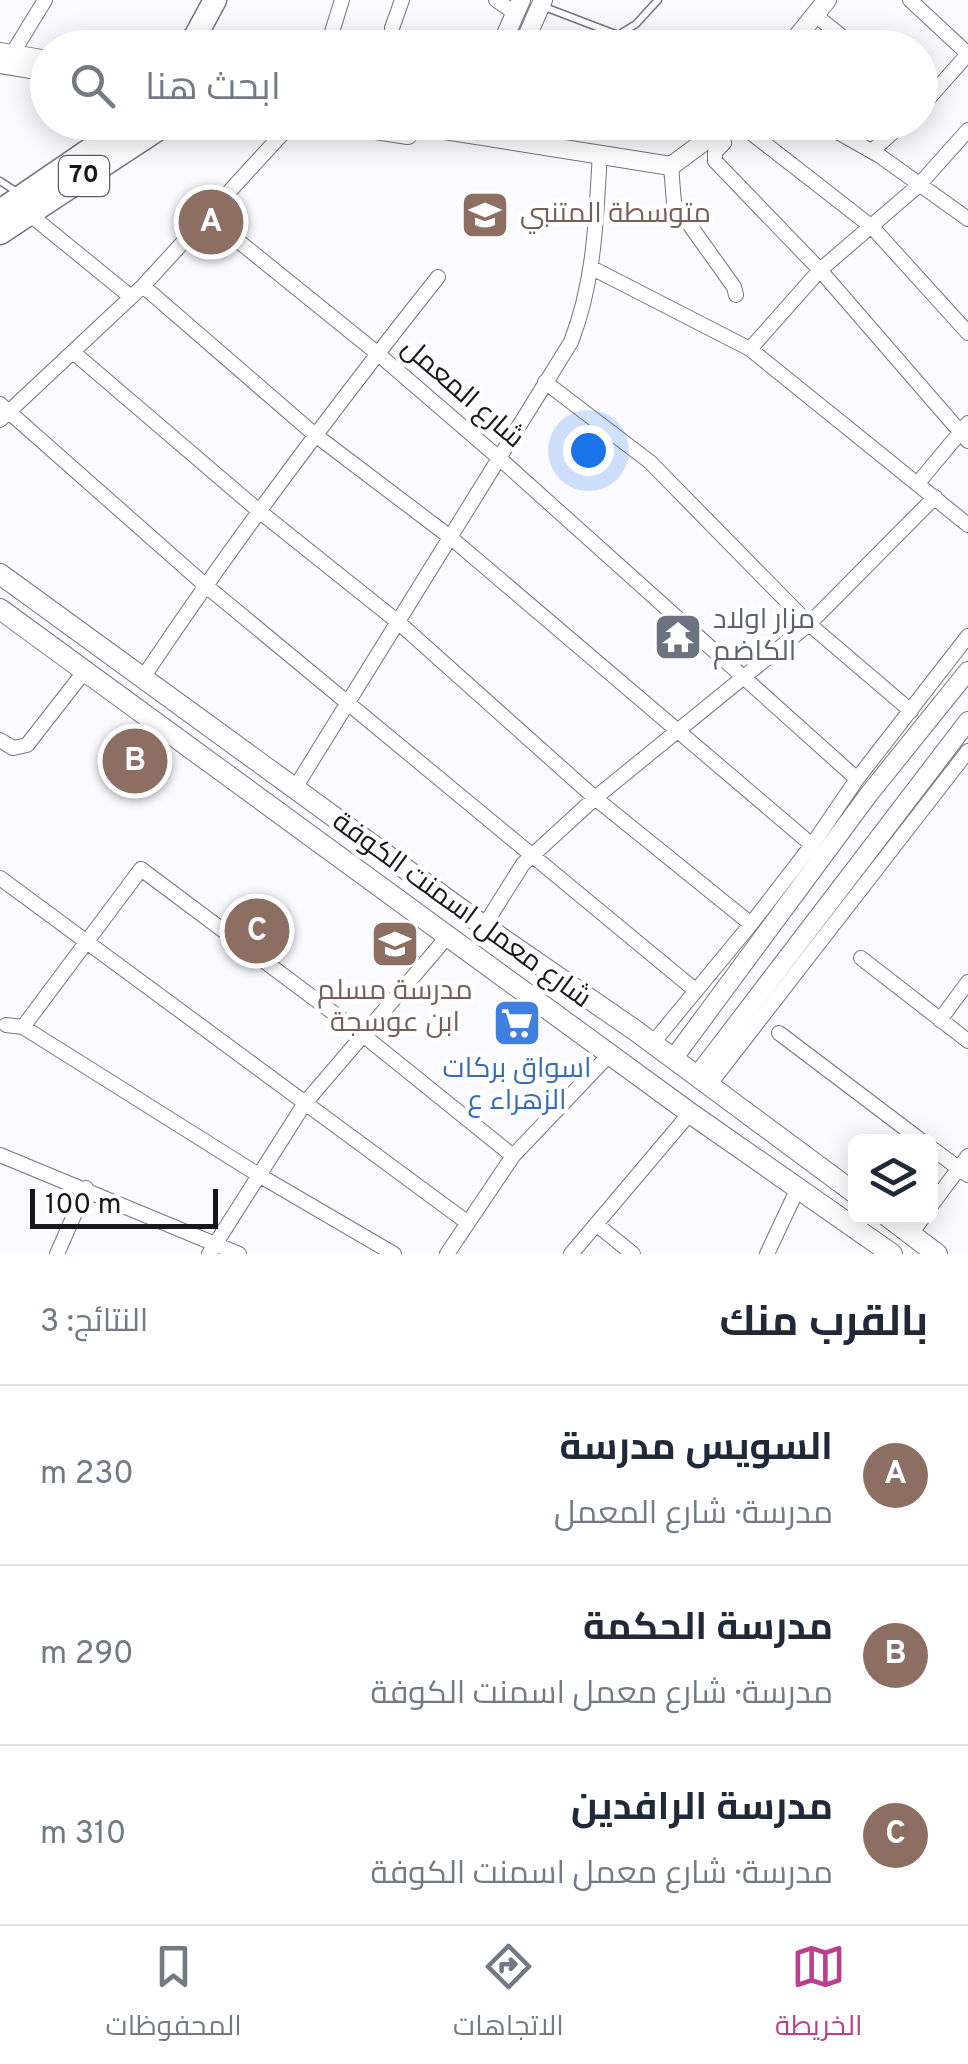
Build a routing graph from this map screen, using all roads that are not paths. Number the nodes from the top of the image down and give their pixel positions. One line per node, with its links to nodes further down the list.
1 (45, 0): 23 (street)
2 (216, 0): 13 (highway)
3 (229, 0): 14 (highway)
4 (342, 0): 15 (street)
5 (402, 0): 12 (street)
6 (496, 0): 10 (street)
7 (658, 0): 19 (lane)
8 (910, 0): 22 (street)
9 (542, 3): 17 (street); 18 (lane)
10 (518, 7): 16 (street)
11 (821, 7): 20 (street); 21 (street)
12 (392, 28)
13 (199, 30)
14 (215, 30)
15 (333, 30)
16 (508, 30)
17 (530, 30)
18 (606, 30)
19 (626, 30)
20 (802, 30)
21 (841, 30)
22 (968, 54): 26 (street)
23 (4, 57): 24 (street); 25 (street)
24 (30, 59)
25 (30, 66)
26 (938, 87)
27 (968, 130): 41 (street)
28 (105, 140): 42 (highway, 70)
29 (138, 140): 42 (highway, 70)
30 (276, 140): 44 (street)
31 (499, 140): 38 (street)
32 (704, 140): 39 (street)
33 (723, 140): 49 (street)
34 (761, 140): 46 (street)
35 (852, 140): 37 (street)
36 (884, 140): 37 (street)
37 (872, 151): 41 (street)
38 (600, 153): 39 (street); 48 (street)
39 (671, 166): 52 (street)
40 (0, 181): 42 (lane)
41 (919, 184): 45 (street); 46 (street)
42 (25, 205): 43 (highway, 70); 47 (highway, 70); 53 (street)
43 (0, 211)
44 (206, 215): 51 (street); 57 (street, شارع المعمل)
45 (968, 218)
46 (872, 226): 49 (street); 54 (street)
47 (0, 233)
48 (592, 268): 55 (street); 58 (street)
49 (820, 270): 55 (street); 60 (street)
50 (438, 277): 57 (street)
51 (143, 286): 53 (street); 61 (street)
52 (736, 295)
53 (131, 297): 56 (street)
54 (968, 333)
55 (750, 349): 63 (street)
56 (73, 352): 59 (street); 65 (street)
57 (377, 354): 61 (street); 62 (street, شارع المعمل)
58 (545, 382): 62 (street); 72 (street)
59 (3, 412): 69 (street)
60 (965, 433): 63 (street)
61 (314, 434): 65 (street); 67 (street)
62 (499, 458): 67 (street); 78 (street, شارع المعمل)
63 (918, 482): 64 (street)
64 (935, 497): 66 (street); 72 (street)
65 (259, 511): 69 (street); 71 (street)
66 (968, 525)
67 (450, 537): 71 (street); 83 (street)
68 (0, 574): 74 (main road, شارع معمل اسمنت الكوفة)
69 (205, 584): 76 (street); 80 (street)
70 (0, 608): 77 (main road, شارع معمل اسمنت الكوفة)
71 (398, 622): 80 (street); 88 (street)
72 (809, 624): 78 (street); 81 (street)
73 (968, 636): 81 (street)
74 (109, 652): 76 (main road, شارع معمل اسمنت الكوفة); 77 (main road)
75 (968, 671): 89 (street)
76 (141, 674): 79 (main road); 87 (main road, شارع معمل اسمنت الكوفة)
77 (88, 675): 79 (main road, شارع معمل اسمنت الكوفة); 84 (street)
78 (743, 679): 83 (street); 86 (street, شارع المعمل)
79 (117, 696): 95 (main road, شارع معمل اسمنت الكوفة)
80 (347, 704): 87 (street); 90 (street)
81 (912, 712): 86 (street)
82 (968, 722): 91 (street)
83 (680, 731): 88 (street); 89 (street)
84 (0, 740)
85 (968, 751): 91 (street)
86 (857, 779): 89 (street)
87 (295, 788): 94 (main road, شارع معمل اسمنت الكوفة)
88 (596, 798): 90 (street); 93 (street)
89 (819, 845): 93 (street); 103 (street)
90 (532, 856): 94 (street); 99 (street)
91 (865, 868): 108 (street); 111 (street)
92 (0, 878): 96 (street)
93 (751, 924): 99 (street)
94 (484, 926): 107 (main road, شارع معمل اسمنت الكوفة)
95 (448, 936): 105 (street); 109 (main road, شارع معمل اسمنت الكوفة)
96 (86, 943): 102 (street); 105 (street); 112 (street)
97 (861, 958): 100 (street)
98 (968, 982): 100 (street)
99 (695, 990): 107 (street)
100 (940, 1020): 106 (street)
101 (2, 1026): 102 (street)
102 (22, 1027): 121 (street)
103 (694, 1032): 108 (street); 110 (street)
104 (779, 1033): 115 (street)
105 (363, 1035): 112 (street); 119 (street)
106 (968, 1041)
107 (652, 1044): 110 (main road, شارع معمل اسمنت الكوفة)
108 (718, 1047): 111 (street)
109 (610, 1054): 113 (main road, شارع معمل اسمنت الكوفة); 119 (street)
110 (673, 1060): 111 (main road, شارع معمل اسمنت الكوفة)
111 (710, 1086): 113 (main road); 114 (main road, شارع معمل اسمنت الكوفة)
112 (304, 1103): 121 (street); 126 (street)
113 (699, 1119): 118 (main road, شارع معمل اسمنت الكوفة); 127 (street)
114 (770, 1130): 118 (main road); 124 (main road, شارع معمل اسمنت الكوفة)
115 (912, 1134)
116 (938, 1151): 120 (street)
117 (0, 1155): 122 (street)
118 (750, 1155): 123 (main road, شارع معمل اسمنت الكوفة)
119 (513, 1156): 126 (street)
120 (965, 1166): 125 (street)
121 (257, 1174): 131 (street); 135 (street)
122 (86, 1188): 131 (street); 133 (street)
123 (798, 1188): 132 (main road, شارع معمل اسمنت الكوفة); 139 (street)
124 (848, 1188)
125 (938, 1198)
126 (468, 1223): 136 (street)
127 (596, 1224): 137 (street); 138 (street)
128 (897, 1224): 130 (main road)
129 (918, 1224): 130 (street)
130 (911, 1234): 140 (main road)
131 (212, 1248): 134 (street)
132 (881, 1251)
133 (58, 1254)
134 (239, 1254)
135 (394, 1254)
136 (447, 1254)
137 (571, 1254)
138 (633, 1254)
139 (767, 1254)
140 (937, 1254)

